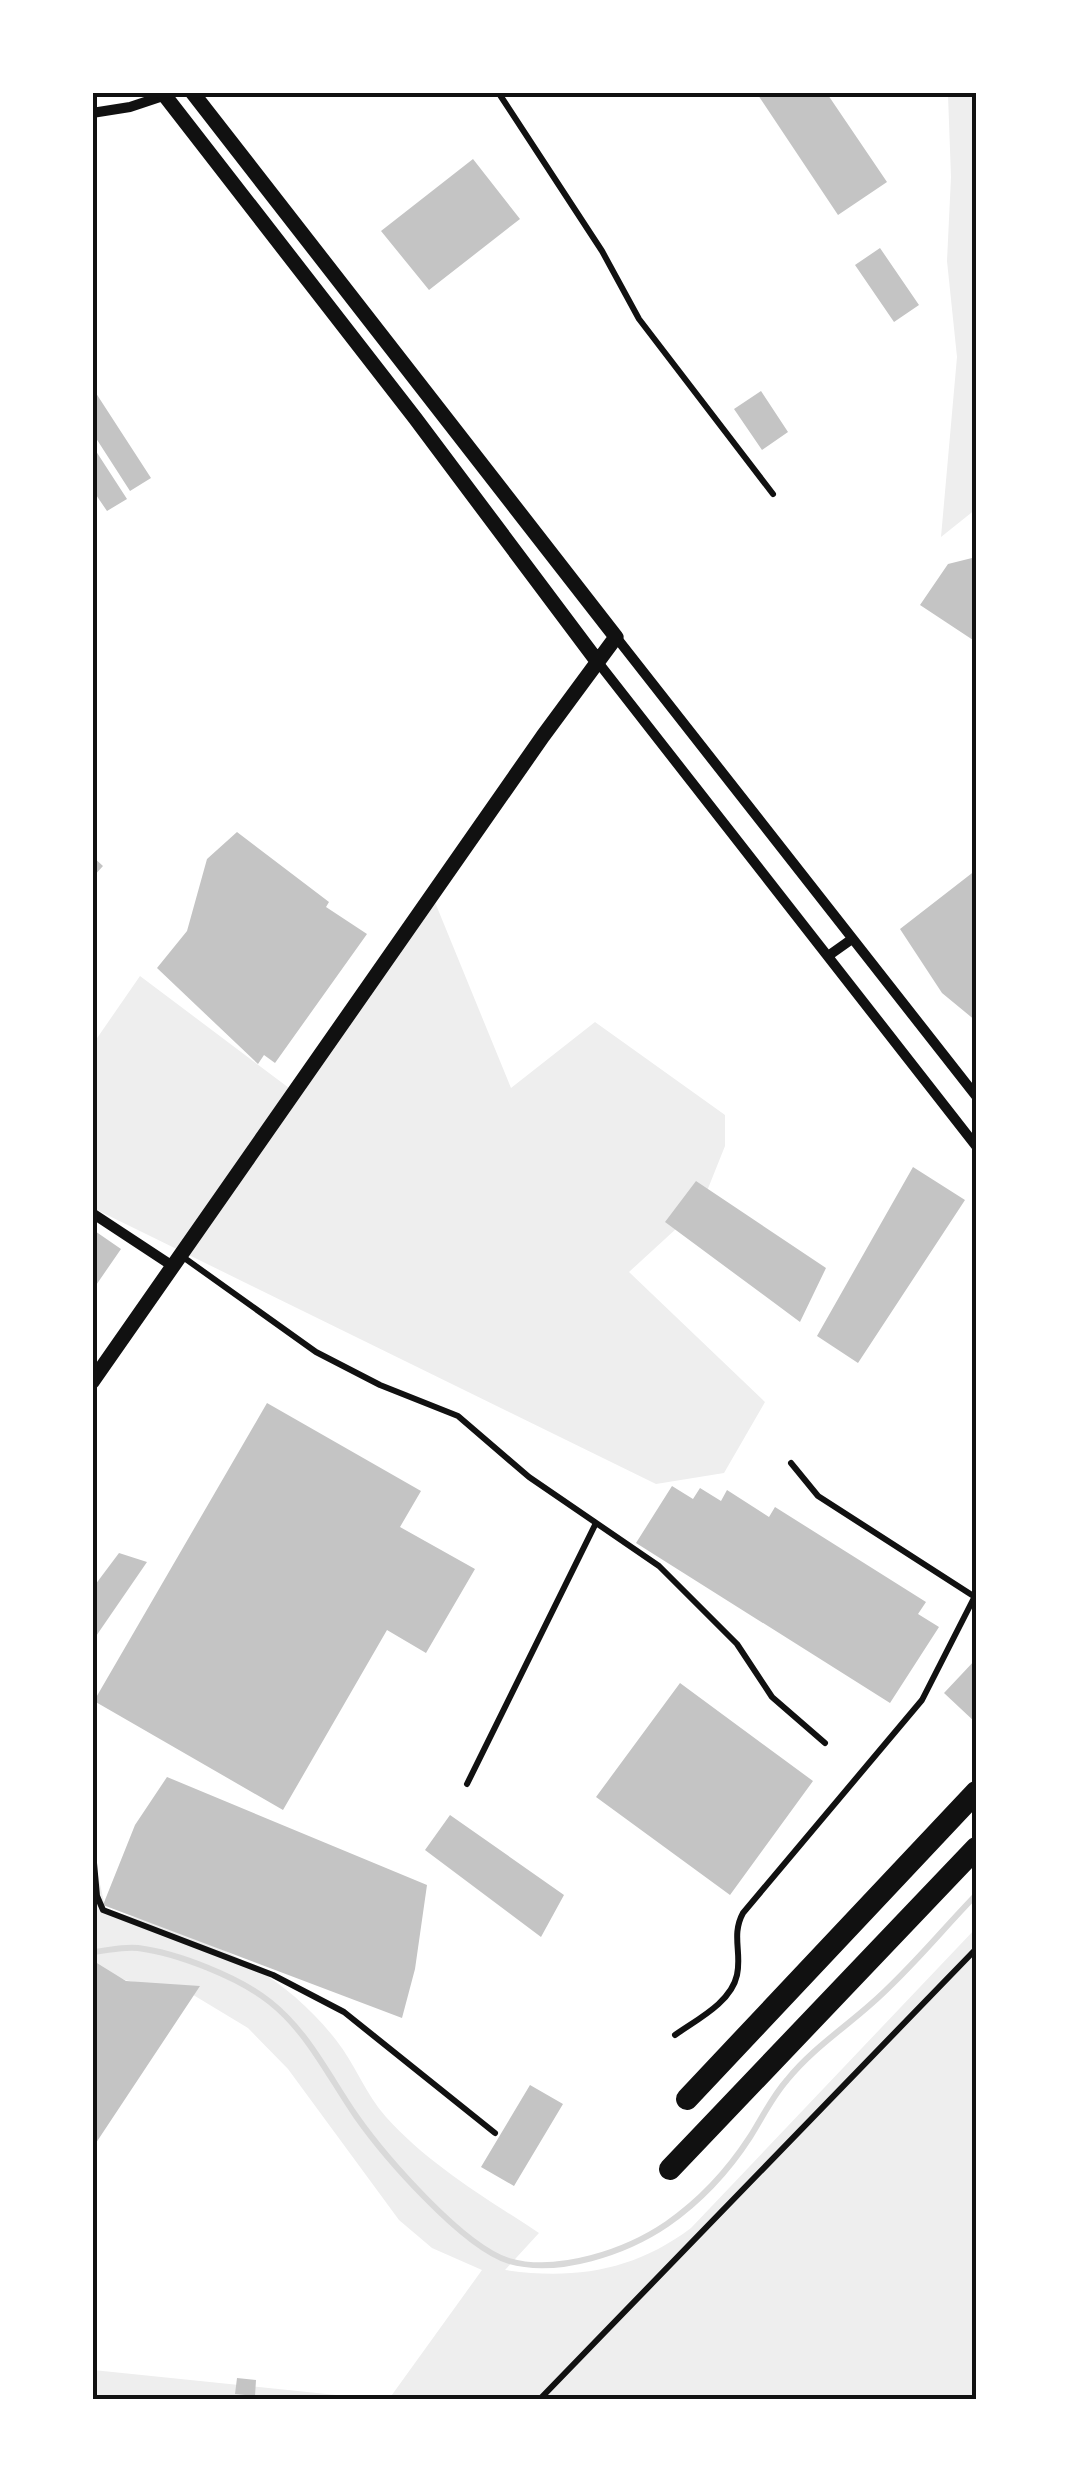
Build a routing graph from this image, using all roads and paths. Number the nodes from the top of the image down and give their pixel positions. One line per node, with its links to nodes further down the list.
1 (192, 92): 6 (street)
2 (498, 92): 5 (lane)
3 (166, 94): 4 (street); 7 (street)
4 (92, 113)
5 (774, 494)
6 (616, 637): 7 (street); 8 (street)
7 (597, 661): 9 (street); 13 (street)
8 (852, 938): 9 (street); 10 (street)
9 (828, 956): 11 (street)
10 (976, 1096)
11 (976, 1146)
12 (92, 1213): 13 (street)
13 (178, 1262): 14 (street); 16 (lane)
14 (92, 1382)
15 (791, 1463): 17 (lane)
16 (596, 1523): 18 (lane); 19 (lane)
17 (976, 1595): 24 (lane)
18 (825, 1744)
19 (467, 1784)
20 (976, 1792): 25 (highway)
21 (92, 1841): 26 (lane)
22 (976, 1848): 27 (highway)
23 (976, 1949): 28 (lane)
24 (675, 2035)
25 (687, 2099)
26 (496, 2132)
27 (670, 2170)
28 (539, 2400)

